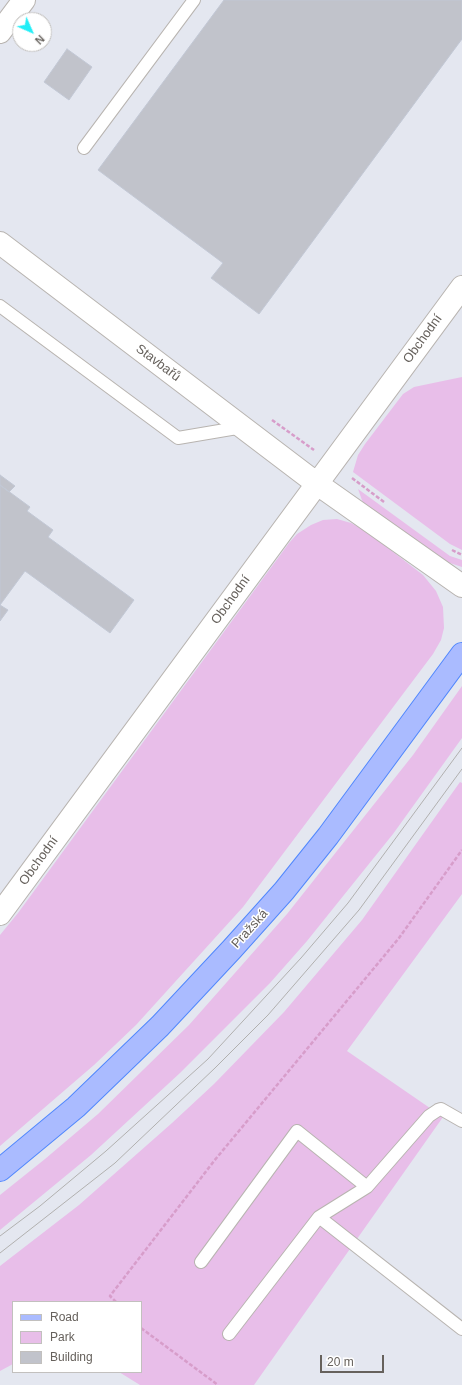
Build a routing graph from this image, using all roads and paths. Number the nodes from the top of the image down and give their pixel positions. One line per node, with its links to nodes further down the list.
1 (24, 0): 3 (street)
2 (194, 0): 4 (lane)
3 (0, 32)
4 (84, 148)
5 (0, 243): 8 (street, Stavbařů)
6 (462, 287): 9 (street, Obchodní)
7 (0, 306): 8 (lane)
8 (243, 428): 9 (street, Stavbařů)
9 (316, 483): 10 (street, Stavbařů); 13 (street, Obchodní)
10 (462, 586)
11 (462, 654): 15 (main road, Pražská)
12 (462, 850): 19 (path)
13 (0, 914)
14 (462, 1121): 16 (lane)
15 (0, 1170)
16 (367, 1187): 17 (lane); 18 (lane)
17 (319, 1217): 21 (lane); 22 (lane)
18 (201, 1262)
19 (115, 1301)
20 (142, 1329): 23 (path)
21 (462, 1329)
22 (229, 1334)
23 (218, 1385)

